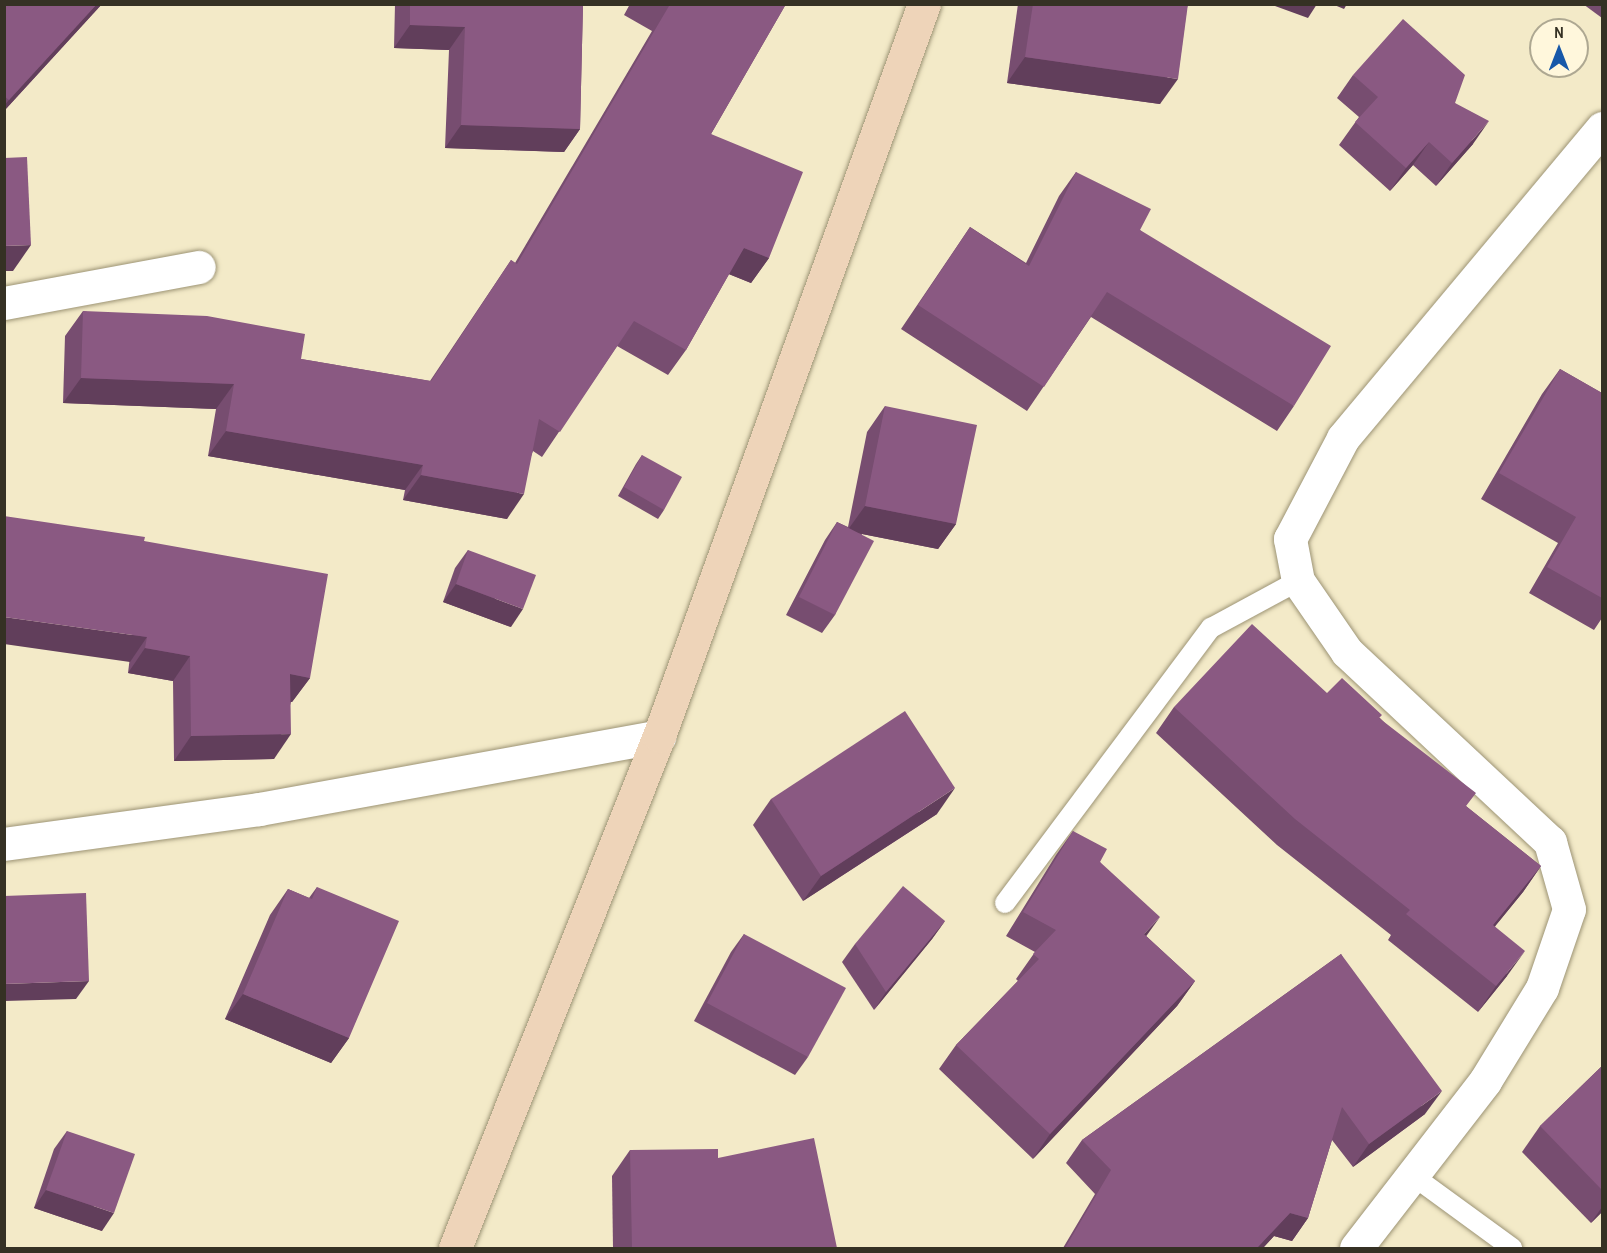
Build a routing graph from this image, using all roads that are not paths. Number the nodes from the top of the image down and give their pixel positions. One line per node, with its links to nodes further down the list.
1 (924, 4): 6 (street)
2 (1602, 128): 5 (street)
3 (199, 267): 4 (street)
4 (4, 303)
5 (1298, 581): 8 (lane); 9 (street)
6 (658, 736): 7 (street); 10 (street)
7 (4, 844)
8 (1005, 903)
9 (1412, 1175): 11 (street); 12 (lane)
10 (455, 1248)
11 (1356, 1248)
12 (1512, 1248)

